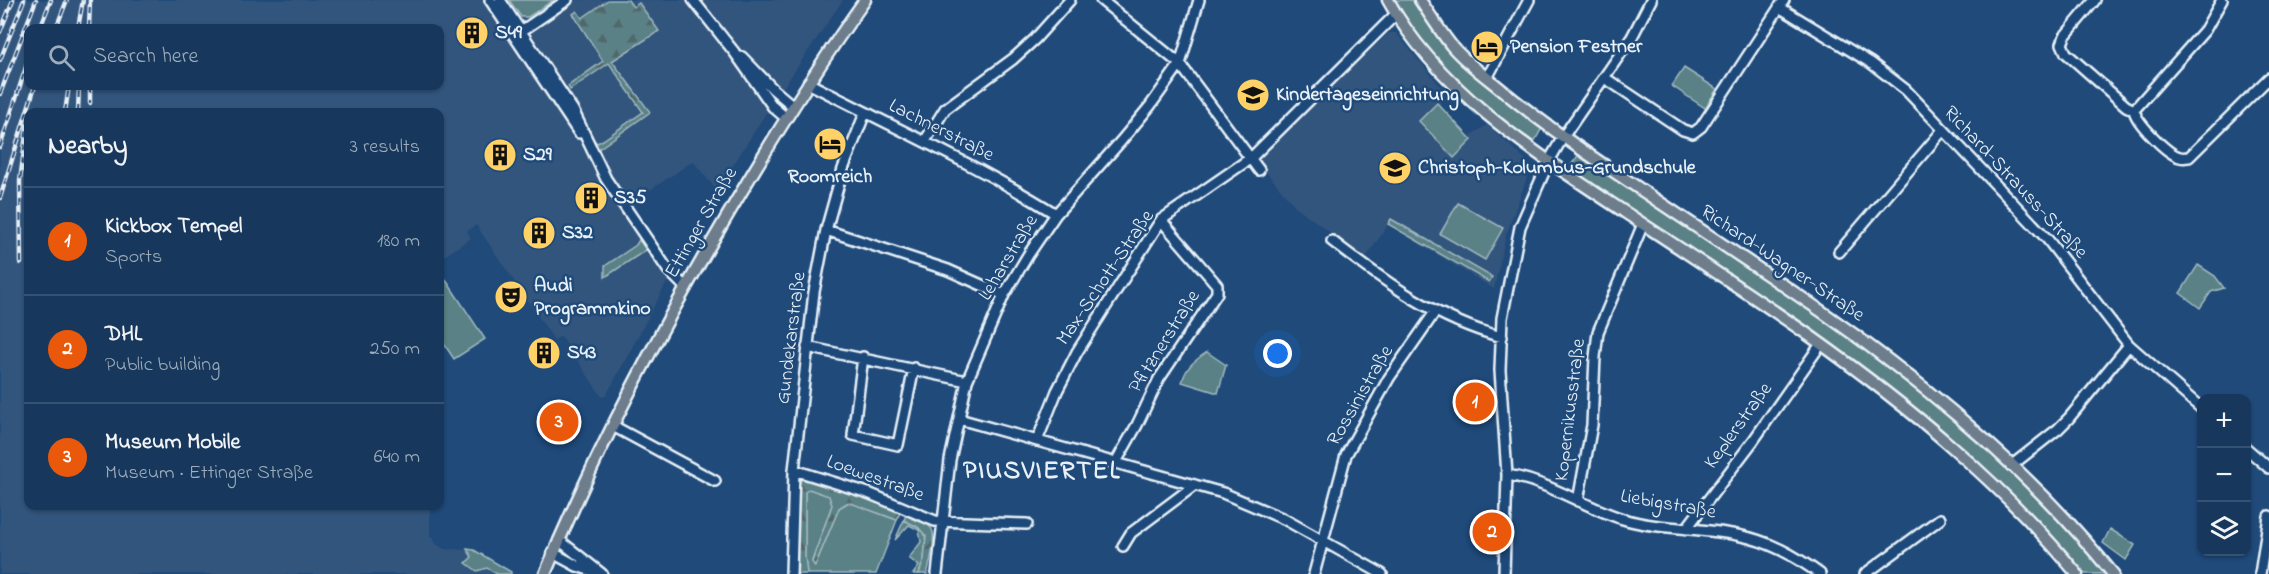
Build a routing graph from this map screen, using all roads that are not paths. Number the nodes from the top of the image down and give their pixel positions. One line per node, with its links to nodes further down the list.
1 (490, 0): 17 (street)
2 (500, 0): 17 (street)
3 (567, 0): 17 (street)
4 (693, 0): 18 (street)
5 (865, 0): 23 (main road, Ettinger Straße)
6 (1070, 0): 30 (street)
7 (1101, 0): 19 (street)
8 (1199, 0): 19 (street, Leharstraße)
9 (1388, 0): 16 (main road)
10 (1420, 0): 20 (main road, Richard-Wagner-Straße)
11 (1529, 0): 20 (street)
12 (1651, 0): 21 (street)
13 (2094, 0): 25 (street)
14 (2222, 0): 25 (street)
15 (1782, 3): 21 (street); 28 (street, Richard-Strauss-Straße)
16 (1396, 14): 31 (street, Max-Schott-Straße); 32 (main road)
17 (518, 34): 40 (street)
18 (735, 53): 24 (street); 27 (street)
19 (1180, 64): 31 (street); 34 (street, Leharstraße)
20 (1487, 78): 29 (main road, Richard-Wagner-Straße)
21 (1605, 78): 29 (street)
22 (2269, 78): 25 (street)
23 (808, 83): 24 (main road, Ettinger Straße); 26 (street, Lachnerstraße)
24 (793, 106): 27 (main road, Ettinger Straße)
25 (2134, 110)
26 (865, 112): 30 (street, Lachnerstraße); 37 (street, Gundekarstraße)
27 (786, 118): 40 (main road, Ettinger Straße)
28 (1943, 130): 39 (street); 45 (street, Richard-Strauss-Straße)
29 (1563, 137): 32 (street); 56 (main road, Richard-Wagner-Straße)
30 (925, 141): 34 (street, Lachnerstraße)
31 (1251, 158): 33 (street); 35 (street, Max-Schott-Straße)
32 (1549, 161): 36 (main road); 43 (street)
33 (1259, 170)
34 (1056, 214): 41 (street, Leharstraße)
35 (1161, 220): 53 (street, Max-Schott-Straße); 55 (street, Pfitznerstraße)
36 (1643, 224): 44 (main road); 62 (street, Kopernikusstraße)
37 (826, 230): 41 (street); 46 (street, Gundekarstraße)
38 (1332, 241): 42 (street)
39 (1839, 252)
40 (686, 287): 52 (main road, Ettinger Straße)
41 (1004, 295): 49 (street, Leharstraße)
42 (1435, 312): 43 (street); 68 (street, Rossinistraße)
43 (1502, 337): 59 (street)
44 (1821, 344): 67 (street, Keplerstraße); 81 (main road)
45 (2128, 345): 50 (street, Richard-Strauss-Straße); 56 (street)
46 (807, 347): 47 (street); 58 (street, Gundekarstraße)
47 (863, 357): 48 (street); 48 (street)
48 (914, 369): 49 (street)
49 (967, 381): 51 (street, Leharstraße)
50 (2197, 405)
51 (959, 419): 53 (street); 65 (street, Leharstraße)
52 (613, 426): 60 (street); 69 (main road, Ettinger Straße)
53 (1037, 441): 55 (street)
54 (2251, 452): 57 (street)
55 (1116, 462): 61 (street)
56 (2010, 466): 82 (main road, Richard-Wagner-Straße)
57 (2269, 468)
58 (794, 470): 65 (street, Loewestraße); 74 (street, Gundekarstraße)
59 (1507, 475): 62 (street, Liebigstraße); 78 (street)
60 (716, 482)
61 (1196, 485): 68 (street); 70 (street)
62 (1578, 501): 67 (street, Liebigstraße)
63 (2269, 516): 83 (street)
64 (1940, 519): 80 (street)
65 (944, 522): 66 (street, Loewestraße); 75 (street, Leharstraße)
66 (1027, 524)
67 (1686, 529): 79 (street, Liebigstraße)
68 (1324, 539): 76 (street, Rossinistraße); 77 (street)
69 (559, 540): 71 (main road, Ettinger Straße); 73 (street)
70 (1123, 546)
71 (554, 553): 72 (main road, Ettinger Straße); 73 (street)
72 (545, 574)
73 (602, 574)
74 (791, 574)
75 (937, 574)
76 (1314, 574)
77 (1382, 574)
78 (1504, 574)
79 (1820, 574)
80 (1865, 574)
81 (2077, 574)
82 (2113, 574)
83 (2260, 574)

